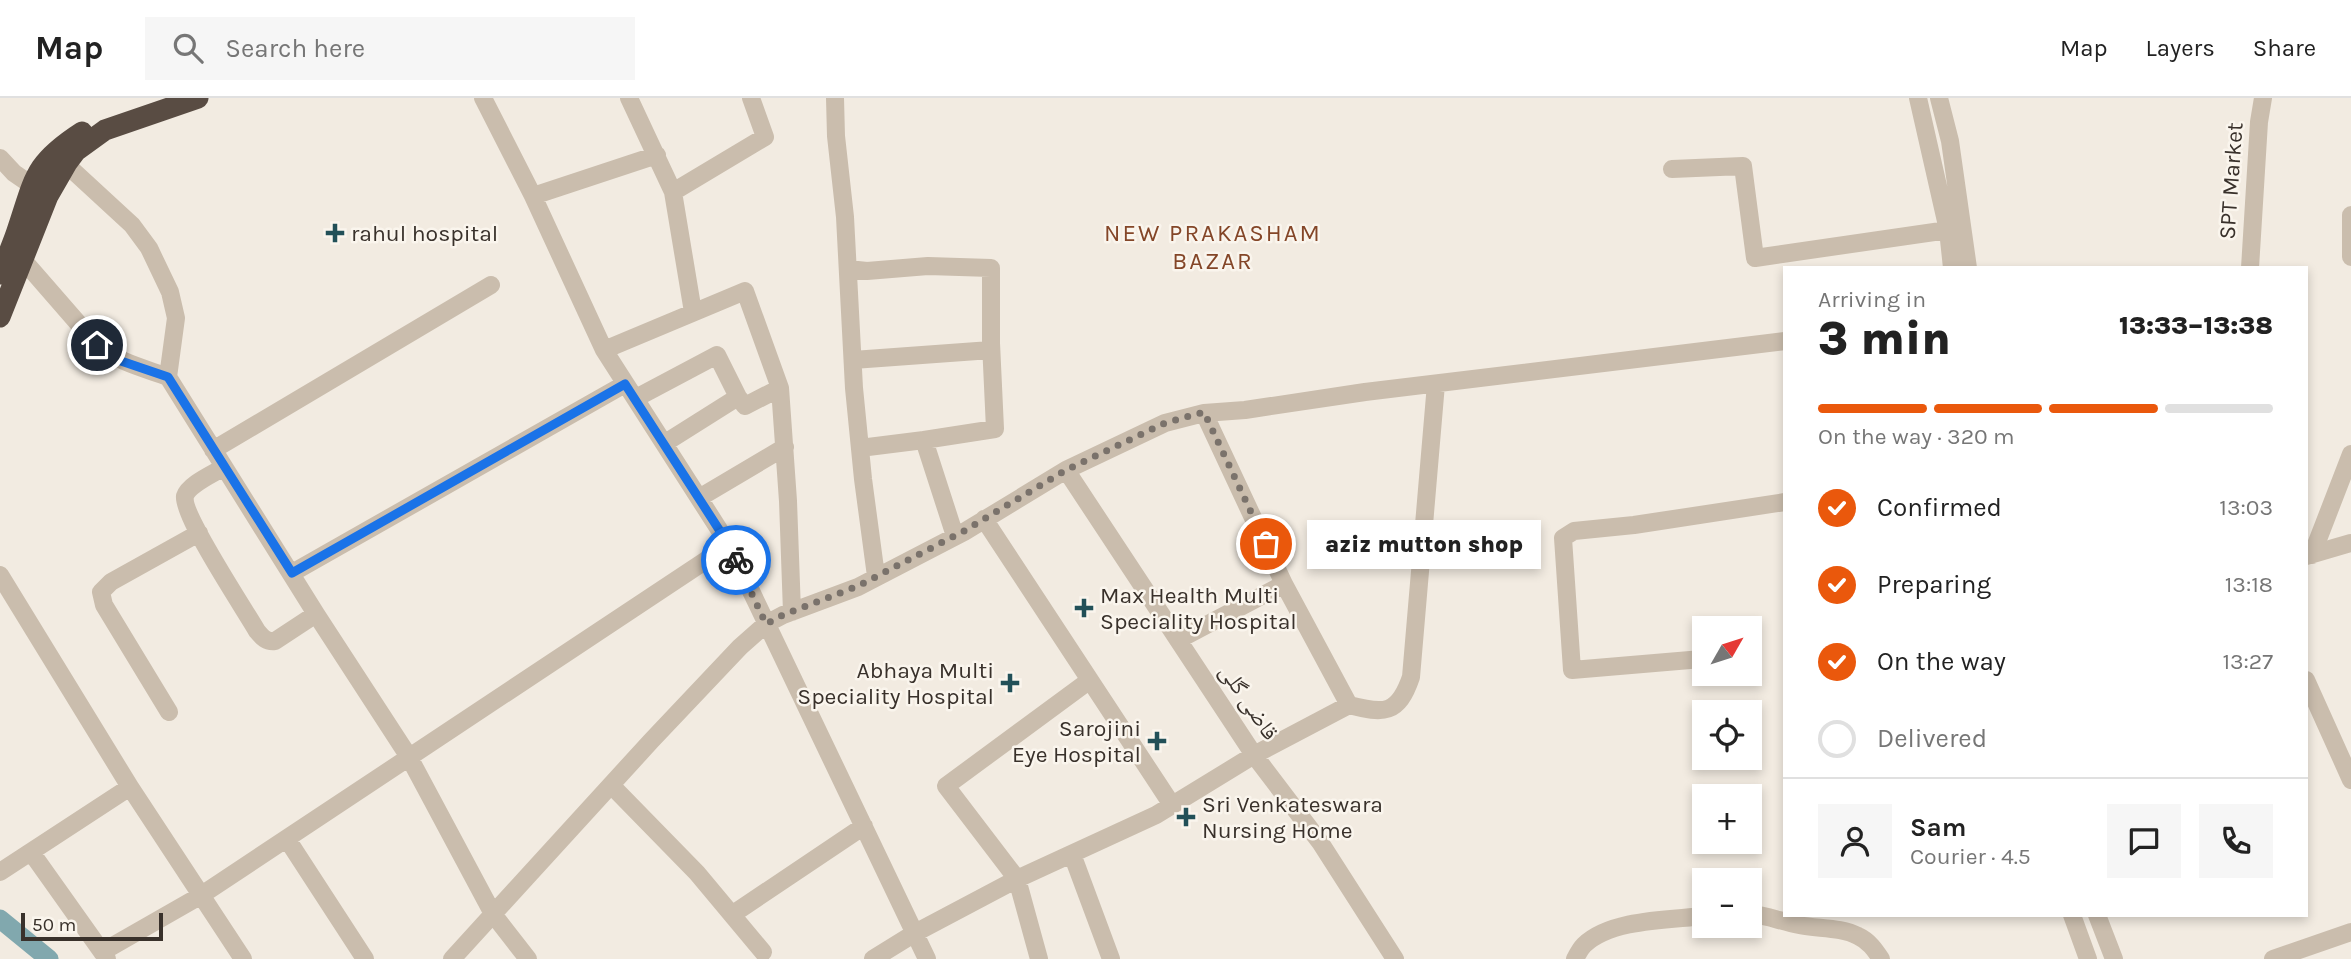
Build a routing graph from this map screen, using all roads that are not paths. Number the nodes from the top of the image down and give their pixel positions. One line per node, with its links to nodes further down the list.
1 (162, 98): 13 (highway)
2 (198, 98): 13 (highway)
3 (483, 98): 15 (street)
4 (629, 98): 10 (street)
5 (751, 98): 14 (street)
6 (835, 98): 23 (street)
7 (1918, 98): 17 (street)
8 (1939, 98): 21 (street)
9 (2263, 98): 22 (street, SPT Market)
10 (657, 155): 14 (street); 15 (street)
11 (5, 162): 13 (street)
12 (1672, 169): 17 (street)
13 (49, 175): 19 (highway); 24 (highway); 32 (street)
14 (673, 192): 26 (street)
15 (533, 197): 29 (street)
16 (2351, 215): 18 (street)
17 (1948, 230): 20 (street)
18 (2351, 257)
19 (23, 260): 27 (highway); 32 (street)
20 (1952, 266)
21 (1968, 266)
22 (2250, 266)
23 (848, 270): 30 (street); 31 (street)
24 (0, 274)
25 (491, 285): 42 (street)
26 (692, 312): 29 (street); 34 (street)
27 (0, 317)
28 (1783, 341): 33 (street)
29 (604, 350): 35 (street)
30 (991, 350): 31 (street); 38 (street)
31 (853, 360): 41 (street)
32 (168, 377): 42 (street)
33 (1436, 384): 37 (street); 65 (street)
34 (780, 388): 36 (street); 40 (street)
35 (630, 391): 36 (street); 39 (street); 54 (street)
36 (738, 397): 39 (street)
37 (1204, 412): 45 (street); 57 (street)
38 (924, 440): 41 (street); 50 (street)
39 (665, 443): 46 (street)
40 (785, 447): 46 (street); 58 (street)
41 (860, 448): 56 (street)
42 (213, 450): 44 (street)
43 (2351, 454): 53 (street)
44 (224, 467): 49 (street); 54 (street)
45 (1066, 470): 48 (street); 61 (street, قاضی گلی)
46 (699, 498): 52 (street)
47 (1783, 502): 62 (street)
48 (984, 519): 50 (street); 63 (street)
49 (199, 533): 59 (street); 66 (street)
50 (955, 536): 56 (street)
51 (2351, 543): 53 (street)
52 (729, 545): 60 (street); 68 (street)
53 (2309, 556)
54 (292, 573): 59 (street)
55 (0, 575): 71 (street)
56 (876, 576): 58 (street)
57 (1284, 584): 61 (street); 65 (street)
58 (792, 612): 60 (street)
59 (316, 614): 68 (street)
60 (766, 624): 70 (street); 73 (street)
61 (1178, 640): 67 (street, قاضی گلی)
62 (1692, 660)
63 (1090, 680): 72 (street); 78 (street)
64 (2308, 684): 69 (street)
65 (1349, 705): 67 (street)
66 (169, 712)
67 (1254, 755): 72 (street); 98 (street, قاضی گلی)
68 (409, 757): 74 (street); 80 (street)
69 (2351, 780)
70 (611, 785): 80 (street); 81 (street)
71 (130, 787): 75 (street); 79 (street)
72 (1172, 805): 76 (street)
73 (864, 826): 81 (street); 87 (street)
74 (287, 839): 79 (street); 91 (street)
75 (32, 852): 77 (street); 89 (street)
76 (1072, 854): 78 (street); 97 (street)
77 (0, 872)
78 (1017, 879): 87 (street); 96 (street)
79 (200, 897): 89 (street); 90 (street)
80 (492, 914): 92 (street); 93 (street)
81 (733, 914): 88 (street)
82 (1762, 915): 100 (street)
83 (1692, 917): 99 (street)
84 (2073, 917): 101 (street)
85 (2098, 917): 102 (street)
86 (2351, 932): 103 (street)
87 (915, 933): 94 (street); 95 (street)
88 (764, 953)
89 (104, 955)
90 (243, 959)
91 (365, 959)
92 (452, 959)
93 (528, 959)
94 (873, 959)
95 (927, 959)
96 (1039, 959)
97 (1111, 959)
98 (1395, 959)
99 (1575, 959)
100 (1881, 959)
101 (2088, 959)
102 (2114, 959)
103 (2273, 959)

